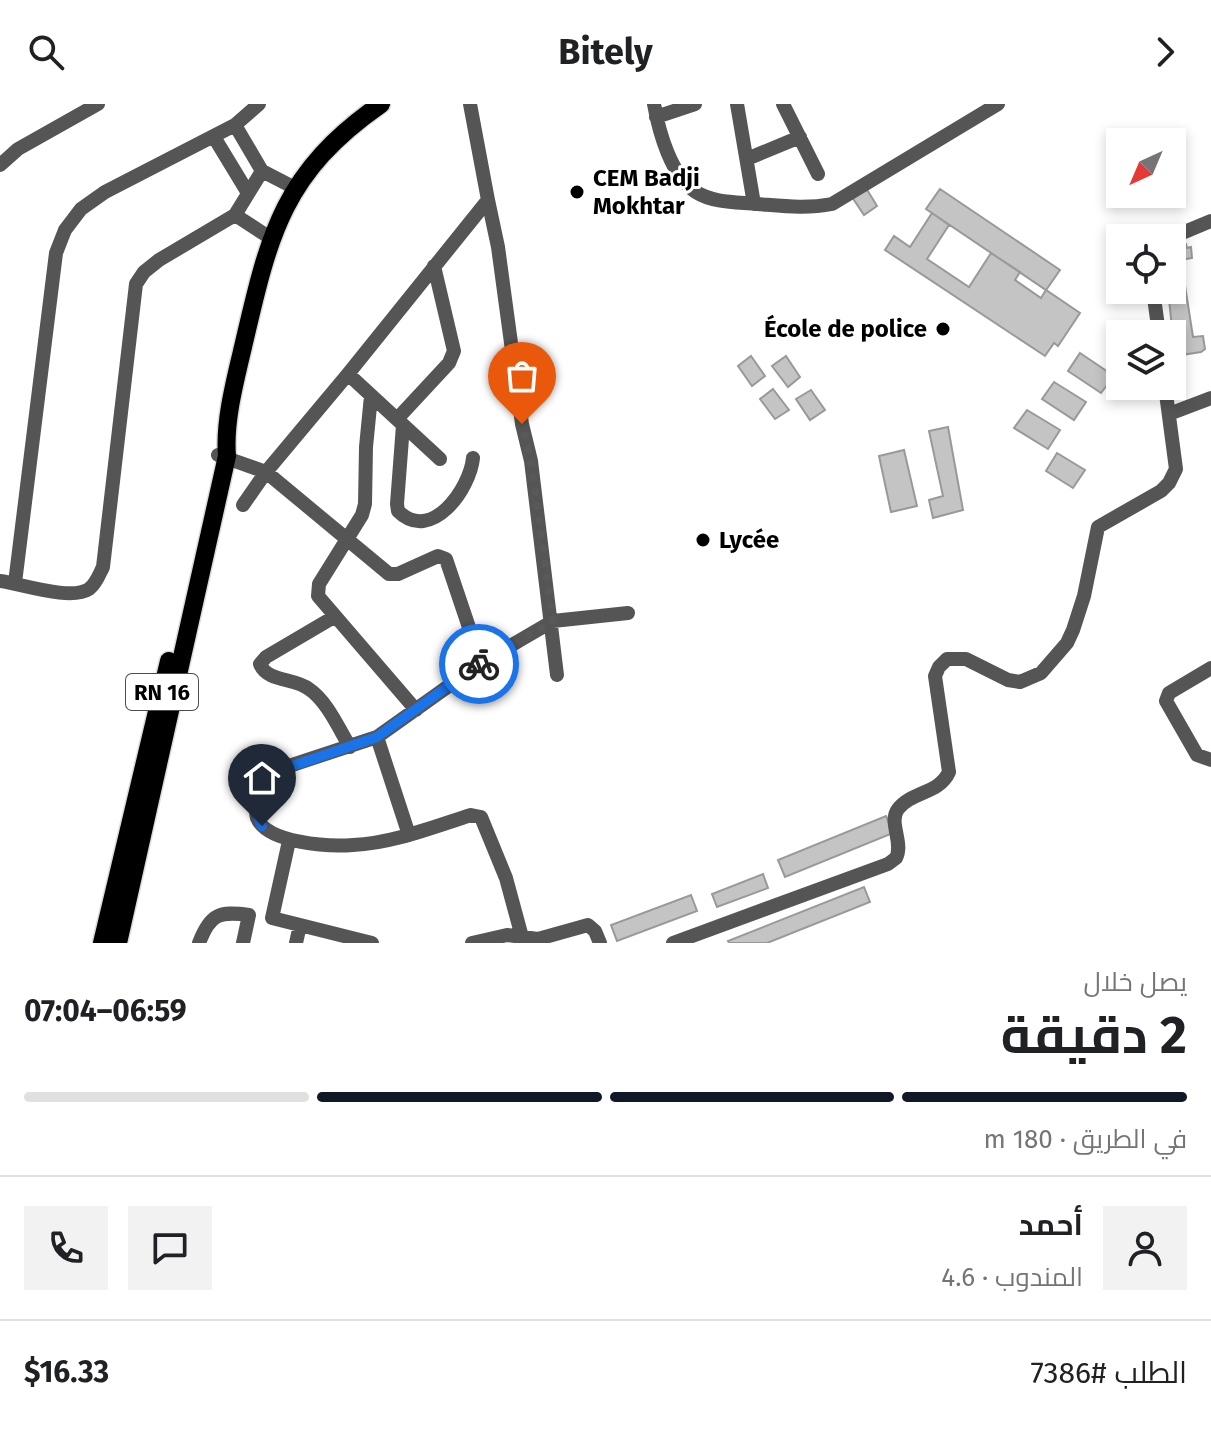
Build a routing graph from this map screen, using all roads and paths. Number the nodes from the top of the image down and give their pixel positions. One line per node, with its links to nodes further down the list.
1 (98, 104): 14 (street)
2 (259, 104): 10 (street)
3 (381, 104): 17 (main road, RN 16)
4 (695, 104): 9 (street)
5 (737, 104): 13 (street)
6 (783, 104): 12 (street)
7 (998, 104): 20 (street)
8 (467, 105): 19 (street)
9 (655, 111): 20 (street)
10 (235, 125): 11 (street); 15 (street)
11 (214, 137): 18 (street); 38 (street)
12 (800, 137): 13 (street); 16 (street)
13 (747, 159): 20 (street)
14 (0, 165)
15 (262, 171): 17 (street); 18 (street)
16 (818, 174)
17 (295, 188): 24 (main road, RN 16)
18 (248, 193): 21 (street)
19 (488, 200): 25 (street); 41 (street)
20 (754, 204)
21 (235, 215): 24 (street); 38 (street)
22 (1211, 221): 23 (street)
23 (1186, 231)
24 (272, 239): 32 (main road, RN 16)
25 (434, 266): 26 (street); 31 (street)
26 (348, 374): 27 (street); 35 (street)
27 (371, 396): 31 (street); 37 (street)
28 (1211, 398): 30 (street)
29 (1167, 400): 30 (street)
30 (1169, 414): 63 (street)
31 (400, 422): 33 (street); 34 (street)
32 (224, 451): 35 (street); 55 (main road, RN 16); 56 (main road, RN 16)
33 (473, 458)
34 (440, 459)
35 (266, 472): 36 (street); 37 (street)
36 (243, 505)
37 (346, 539): 40 (street); 42 (street)
38 (8, 582)
39 (628, 613): 41 (street)
40 (334, 617): 45 (street); 47 (street)
41 (553, 621): 42 (street); 44 (street)
42 (481, 663): 45 (street)
43 (1211, 668): 48 (street)
44 (557, 675)
45 (416, 710): 46 (street)
46 (377, 737): 47 (street); 49 (street)
47 (350, 747): 50 (street)
48 (1211, 760)
49 (409, 835): 50 (street); 54 (street)
50 (289, 841): 52 (street)
51 (249, 915): 52 (street); 57 (street); 58 (street)
52 (272, 918): 53 (street)
53 (300, 925): 59 (street); 60 (street)
54 (522, 937): 61 (street); 62 (street)
55 (102, 943)
56 (118, 943)
57 (199, 943)
58 (243, 943)
59 (296, 943)
60 (372, 943)
61 (472, 943)
62 (600, 943)
63 (673, 943)

